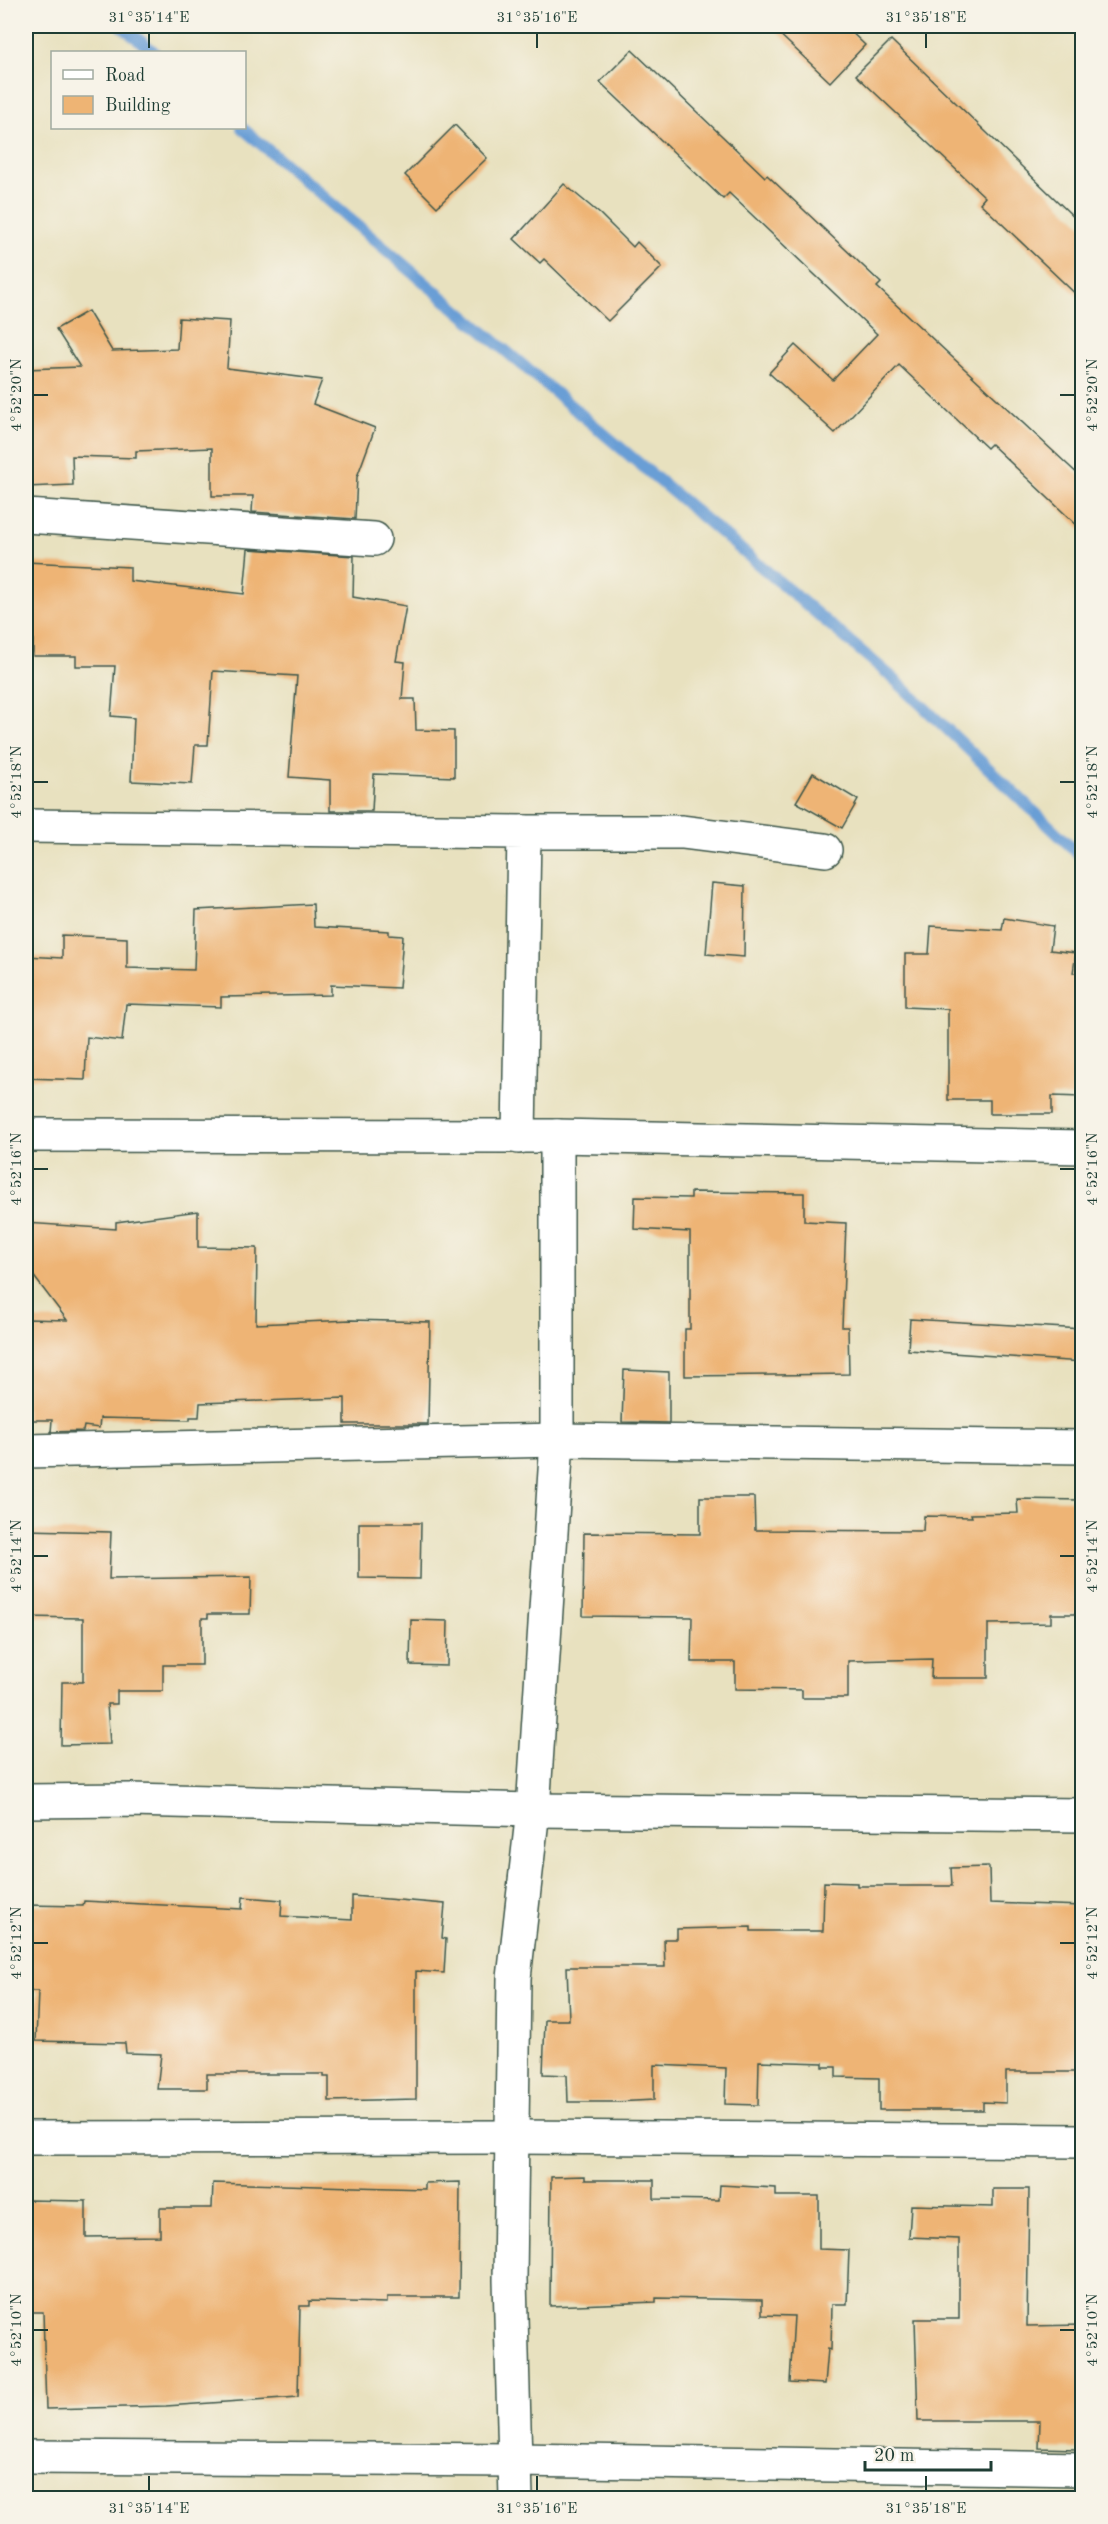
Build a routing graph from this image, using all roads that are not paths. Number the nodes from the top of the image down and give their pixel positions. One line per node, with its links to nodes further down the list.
1 (26, 516): 2 (street)
2 (374, 539)
3 (26, 826): 4 (street)
4 (524, 832): 5 (street); 8 (street)
5 (825, 850)
6 (26, 1135): 8 (street)
7 (557, 1136): 8 (street); 9 (street); 10 (street)
8 (519, 1137)
9 (1083, 1147)
10 (557, 1440): 11 (street); 12 (street); 14 (street)
11 (1083, 1447)
12 (26, 1451)
13 (26, 1801): 14 (street)
14 (533, 1810): 15 (street); 16 (street)
15 (1083, 1815)
16 (512, 2137): 17 (street); 18 (street); 20 (street)
17 (26, 2138)
18 (1083, 2141)
19 (26, 2457): 20 (street)
20 (517, 2460): 21 (street); 22 (street)
21 (1083, 2469)
22 (516, 2499)

